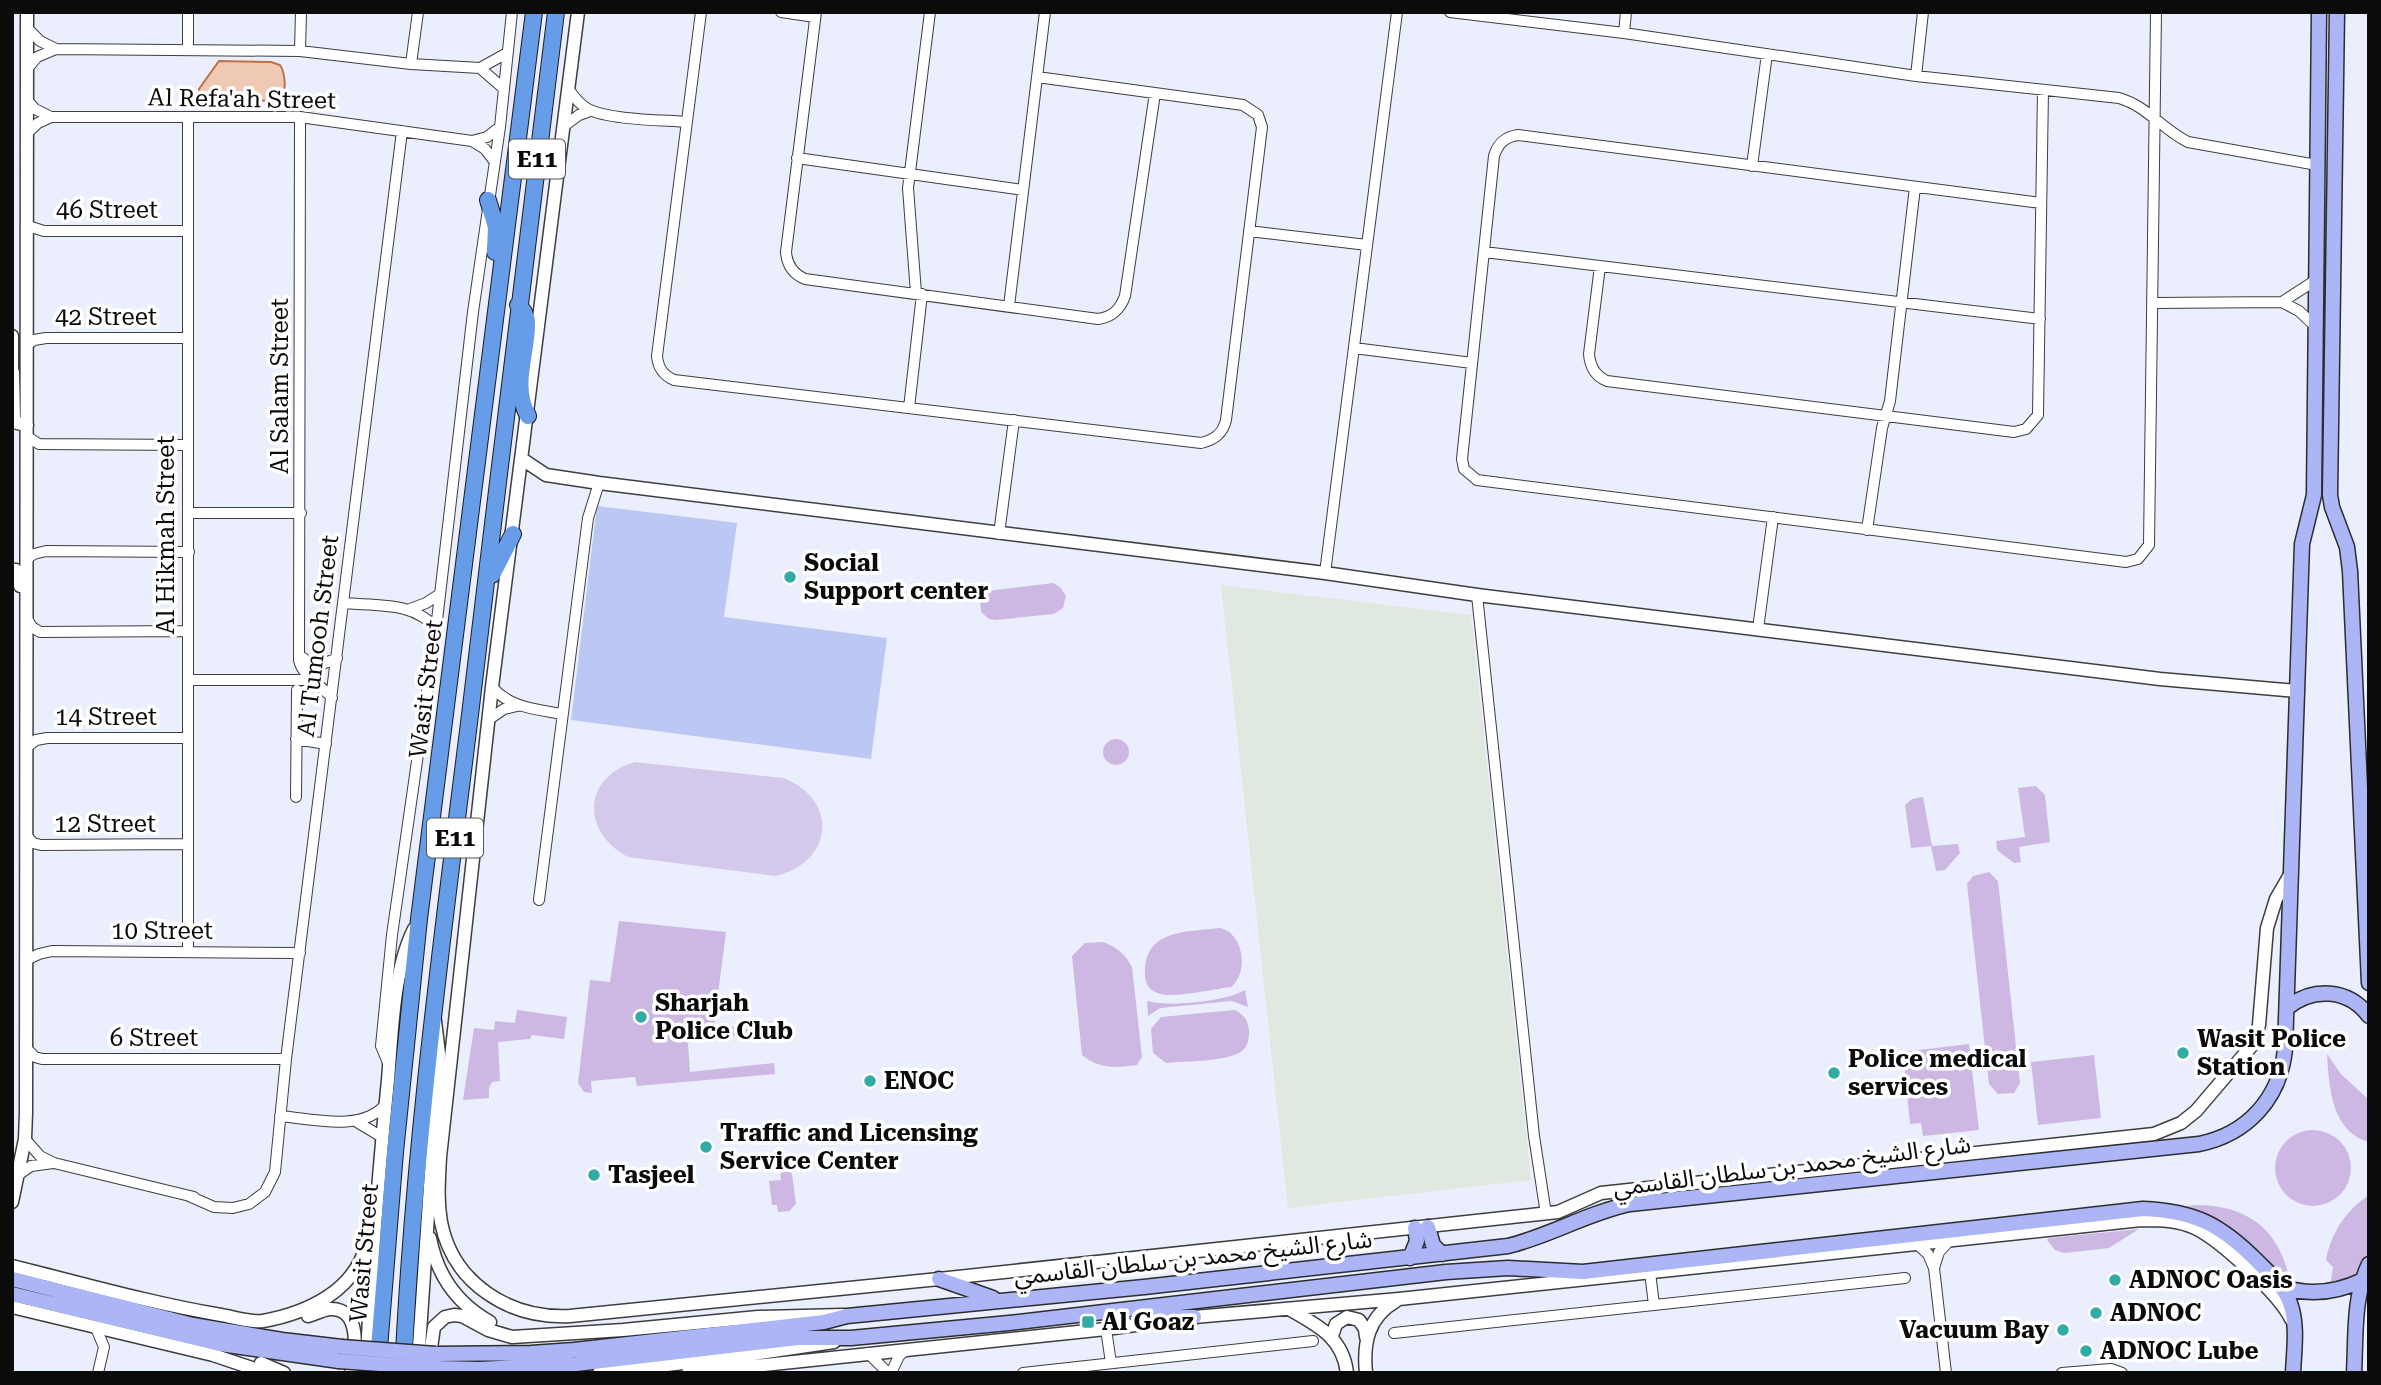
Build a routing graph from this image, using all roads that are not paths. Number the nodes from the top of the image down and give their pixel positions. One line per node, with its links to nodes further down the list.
1 (27, 12): 21 (street)
2 (188, 12): 24 (street)
3 (301, 12): 25 (street)
4 (418, 12): 28 (street)
5 (512, 12): 26 (street)
6 (534, 12): 71 (highway, Wasit Street / E11)
7 (556, 12): 69 (highway, Wasit Street / E11)
8 (578, 12): 34 (street)
9 (701, 12): 43 (street)
10 (781, 12): 20 (street)
11 (930, 12): 53 (street)
12 (1045, 12): 32 (street)
13 (1397, 12): 61 (street)
14 (1450, 12): 22 (street)
15 (1626, 12): 22 (street)
16 (1923, 12): 31 (street)
17 (2155, 12): 42 (street)
18 (2319, 12): 51 (main road, شارع الشيخ محمد بن سلطان القاسمي)
19 (2337, 12): 91 (main road)
20 (815, 15): 49 (street)
21 (27, 28): 23 (street); 30 (street)
22 (1624, 33): 27 (street)
23 (56, 49): 24 (street, Al Refa'ah Street); 30 (street)
24 (188, 49): 25 (street, Al Refa'ah Street)
25 (300, 51): 28 (street, Al Refa'ah Street)
26 (507, 53): 29 (street); 33 (street)
27 (1767, 54): 31 (street); 52 (street)
28 (411, 64): 29 (street, Al Refa'ah Street)
29 (480, 68): 33 (street)
30 (27, 69): 37 (street)
31 (1916, 76): 35 (street)
32 (1037, 77): 36 (street); 55 (street)
33 (503, 88): 45 (street)
34 (569, 90): 38 (street); 44 (street)
35 (2043, 90): 42 (street); 57 (street)
36 (1155, 93): 60 (street); 70 (street)
37 (27, 100): 39 (street); 47 (street)
38 (590, 111): 43 (street); 44 (street)
39 (51, 117): 41 (street, Al Refa'ah Street); 47 (street)
40 (300, 117): 41 (street, Al Refa'ah Street); 46 (street, Al Refa'ah Street); 93 (street, Al Salam Street)
41 (188, 118): 59 (street, Al Hikmah Street)
42 (2155, 118): 51 (street); 68 (street)
43 (687, 122): 80 (street)
44 (564, 126): 81 (street)
45 (500, 127): 48 (street); 50 (street)
46 (402, 131): 48 (street, Al Refa'ah Street); 105 (street, Al Tumooh Street)
47 (27, 133): 58 (street)
48 (472, 141): 50 (street)
49 (797, 158): 53 (street); 65 (street)
50 (495, 162): 56 (street)
51 (2317, 165): 64 (main road, شارع الشيخ محمد بن سلطان القاسمي)
52 (1752, 166): 54 (street); 62 (street)
53 (910, 174): 55 (street); 65 (street)
54 (1915, 187): 57 (street); 66 (street)
55 (1023, 190): 70 (street)
56 (488, 200): 71 (highway); 103 (street)
57 (2041, 204): 72 (street)
58 (28, 226): 59 (street, 46 Street); 76 (street)
59 (188, 231): 75 (street, Al Hikmah Street)
60 (1249, 231): 61 (street); 83 (street)
61 (1367, 245): 77 (street)
62 (1484, 252): 63 (street); 78 (street)
63 (1600, 266): 66 (street); 82 (street)
64 (2316, 280): 67 (street); 73 (main road, شارع الشيخ محمد بن سلطان القاسمي)
65 (919, 294): 70 (street); 80 (street)
66 (1902, 302): 72 (street); 82 (street)
67 (2282, 302): 68 (street); 73 (street)
68 (2153, 303): 95 (street)
69 (518, 305): 81 (highway); 102 (highway, Wasit Street / E11)
70 (1009, 306)
71 (497, 311): 131 (highway, Wasit Street / E11)
72 (2040, 319): 82 (street)
73 (2316, 327): 90 (main road, شارع الشيخ محمد بن سلطان القاسمي)
74 (12, 336): 79 (street)
75 (187, 338): 76 (street, 42 Street); 85 (street, Al Hikmah Street)
76 (27, 345): 84 (street)
77 (1354, 348): 78 (street); 101 (street)
78 (1472, 363): 94 (street)
79 (13, 374): 84 (street)
80 (909, 408): 83 (street)
81 (528, 416): 86 (street)
82 (1886, 416): 95 (street)
83 (1014, 420): 97 (street)
84 (27, 430): 85 (street); 99 (street)
85 (187, 445): 92 (street, Al Hikmah Street)
86 (522, 459): 87 (street); 89 (street)
87 (547, 475): 88 (street); 89 (street)
88 (599, 483): 97 (street); 120 (street)
89 (518, 489): 96 (street)
90 (2313, 501): 91 (main road); 117 (main road, شارع الشيخ محمد بن سلطان القاسمي)
91 (2331, 501): 135 (main road)
92 (188, 513): 93 (street); 98 (street, Al Hikmah Street)
93 (301, 513): 111 (street, Al Salam Street)
94 (1773, 517): 95 (street); 109 (street)
95 (1867, 530)
96 (513, 534): 102 (highway); 115 (street)
97 (999, 534): 101 (street)
98 (189, 552): 99 (street); 110 (street, Al Hikmah Street)
99 (26, 559): 107 (street)
100 (12, 570): 107 (street)
101 (1325, 573): 104 (street)
102 (485, 590): 137 (highway, Wasit Street / E11)
103 (440, 594): 106 (street); 108 (street)
104 (1477, 595): 109 (street); 152 (street)
105 (344, 603): 106 (street); 112 (street, Al Tumooh Street)
106 (410, 609): 108 (street)
107 (26, 614): 110 (street); 125 (street)
108 (436, 629): 141 (street)
109 (1758, 629): 117 (street)
110 (188, 631): 113 (street, Al Hikmah Street)
111 (299, 655): 112 (street); 114 (street)
112 (337, 658): 118 (street, Al Tumooh Street)
113 (188, 680): 114 (street); 122 (street, Al Hikmah Street)
114 (312, 680): 118 (street)
115 (492, 687): 119 (street); 121 (street)
116 (297, 690): 123 (street)
117 (2297, 691): 129 (main road, شارع الشيخ محمد بن سلطان القاسمي)
118 (332, 698): 124 (street, Al Tumooh Street)
119 (517, 706): 120 (street); 121 (street)
120 (562, 714): 130 (street)
121 (488, 720): 147 (street)
122 (188, 738): 125 (street, 14 Street); 128 (street, Al Hikmah Street)
123 (296, 739): 124 (street); 126 (street)
124 (326, 744): 133 (street, Al Tumooh Street)
125 (27, 747): 127 (street)
126 (296, 797)
127 (26, 836): 128 (street, 12 Street); 134 (street)
128 (187, 845): 132 (street, Al Hikmah Street)
129 (2291, 873): 136 (main road, شارع الشيخ محمد بن سلطان القاسمي); 152 (street)
130 (539, 900)
131 (419, 919): 141 (street); 204 (highway, Wasit Street / E11)
132 (188, 952): 133 (street, 10 Street); 134 (street, 10 Street)
133 (300, 953): 140 (street, Al Tumooh Street)
134 (26, 960): 139 (street)
135 (2369, 983)
136 (2287, 1008): 138 (main road); 158 (main road, شارع الشيخ محمد بن سلطان القاسمي)
137 (433, 1015): 147 (street); 205 (highway, Wasit Street / E11)
138 (2369, 1016)
139 (26, 1048): 140 (street, 6 Street); 146 (street)
140 (286, 1059): 143 (street, Al Tumooh Street)
141 (389, 1065): 142 (street)
142 (385, 1105): 144 (street); 145 (street)
143 (280, 1116): 144 (street); 148 (street, Al Tumooh Street)
144 (356, 1122): 145 (street)
145 (382, 1137): 151 (street)
146 (25, 1139): 148 (street); 149 (street)
147 (437, 1151): 153 (street); 176 (street)
148 (54, 1163): 149 (street)
149 (18, 1175): 150 (street)
150 (12, 1202)
151 (375, 1208): 179 (street); 203 (street)
152 (1546, 1214): 154 (street)
153 (426, 1222): 187 (street); 206 (street)
154 (1421, 1228): 158 (main road); 159 (main road); 166 (street)
155 (1950, 1240): 156 (street); 162 (street); 182 (street)
156 (1916, 1243): 157 (street); 162 (street)
157 (1843, 1247): 163 (street); 168 (main road, شارع الشيخ محمد بن سلطان القاسمي); 174 (main road, شارع الشيخ محمد بن سلطان القاسمي)
158 (1442, 1254): 159 (main road, شارع الشيخ محمد بن سلطان القاسمي)
159 (1410, 1258): 171 (main road, شارع الشيخ محمد بن سلطان القاسمي)
160 (2369, 1264): 167 (main road)
161 (12, 1265): 179 (street)
162 (1934, 1268): 213 (street)
163 (1650, 1272): 170 (street); 172 (street)
164 (1905, 1278): 172 (street)
165 (12, 1279): 194 (main road, شارع الشيخ محمد بن سلطان القاسمي)
166 (939, 1279): 171 (main road); 176 (street)
167 (2362, 1280): 168 (main road); 217 (main road)
168 (2282, 1287): 182 (main road)
169 (12, 1294): 194 (main road, شارع الشيخ محمد بن سلطان القاسمي)
170 (1399, 1299): 175 (street); 188 (street)
171 (1008, 1301): 177 (main road, شارع الشيخ محمد بن سلطان القاسمي)
172 (1654, 1305): 183 (street)
173 (12, 1307): 180 (street)
174 (1144, 1308): 178 (main road); 189 (main road, شارع الشيخ محمد بن سلطان القاسمي)
175 (1288, 1308): 178 (street); 186 (street)
176 (598, 1313): 184 (street)
177 (847, 1316): 184 (street); 198 (main road, شارع الشيخ محمد بن سلطان القاسمي)
178 (1194, 1317): 181 (street)
179 (262, 1321): 202 (street)
180 (96, 1328): 185 (street); 192 (street)
181 (1106, 1329): 191 (street); 196 (street)
182 (2295, 1329): 216 (main road)
183 (1394, 1333)
184 (580, 1334): 187 (street)
185 (124, 1336): 192 (street); 195 (street)
186 (1332, 1336): 188 (street); 211 (street)
187 (526, 1337): 198 (street)
188 (1366, 1337): 212 (street)
189 (851, 1338): 197 (street); 198 (main road, شارع الشيخ محمد بن سلطان القاسمي)
190 (1312, 1341): 196 (street)
191 (909, 1348): 193 (street); 209 (street)
192 (104, 1353): 200 (street)
193 (868, 1353): 208 (street); 209 (street)
194 (340, 1354): 198 (main road, شارع الشيخ محمد بن سلطان القاسمي, bridge)
195 (213, 1355): 199 (street); 201 (street)
196 (1111, 1363): 210 (street)
197 (672, 1364): 207 (street); 208 (street)
198 (433, 1365)
199 (261, 1371)
200 (98, 1373)
201 (284, 1373)
202 (351, 1373)
203 (366, 1373)
204 (377, 1373)
205 (403, 1373)
206 (418, 1373)
207 (599, 1373)
208 (691, 1373)
209 (889, 1373)
210 (1023, 1373)
211 (1347, 1373)
212 (1366, 1373)
213 (1946, 1373)
214 (2062, 1373): 215 (street)
215 (2122, 1373)
216 (2293, 1373)
217 (2354, 1373)

